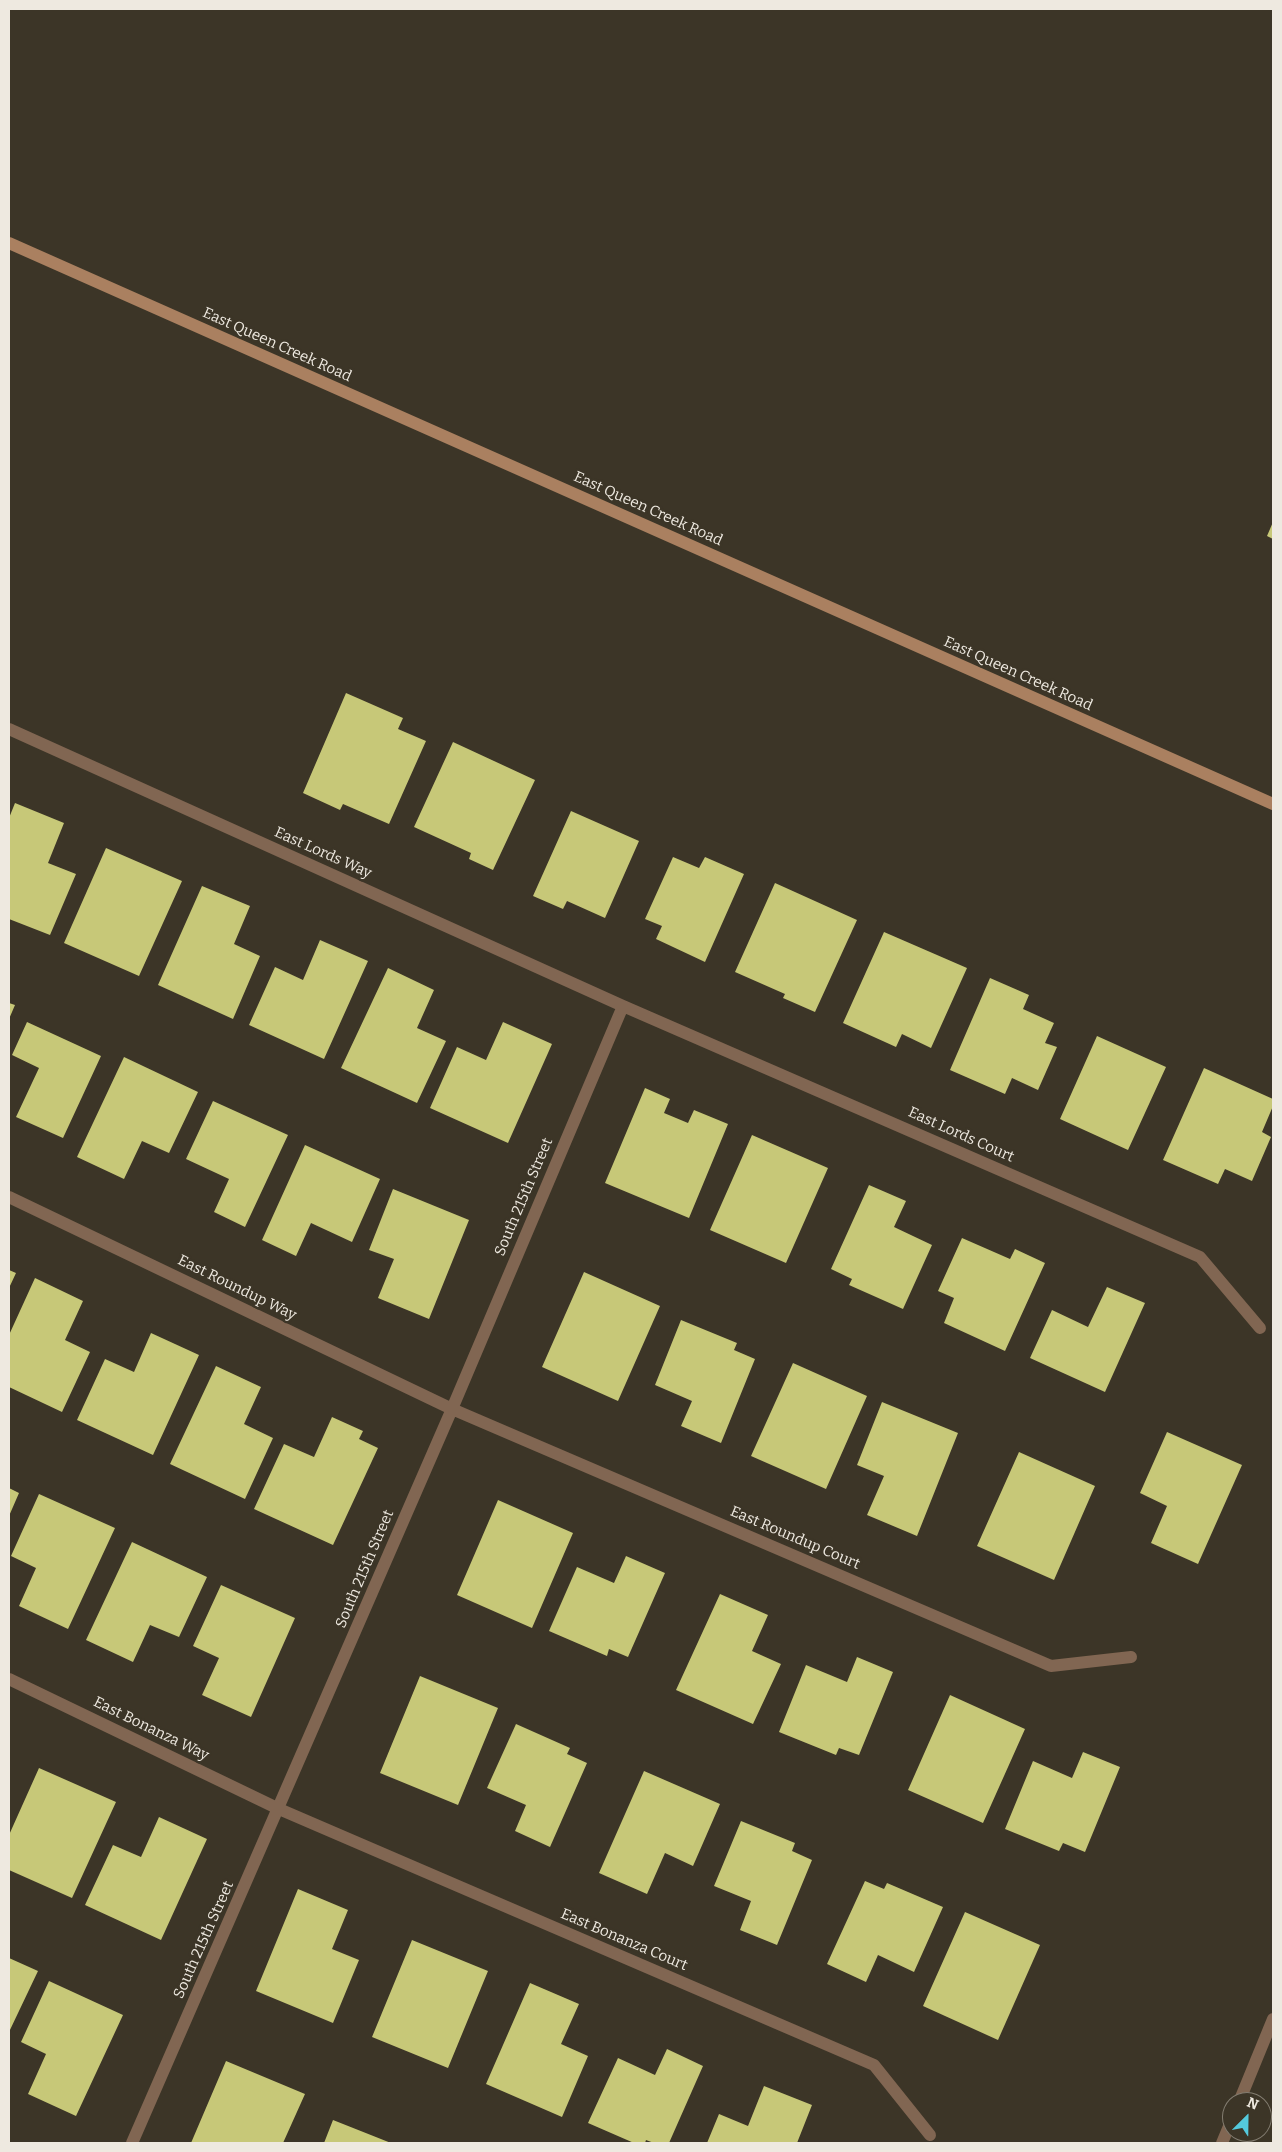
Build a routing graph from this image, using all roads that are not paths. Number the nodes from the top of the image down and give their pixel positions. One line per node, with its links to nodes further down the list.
1 (9, 243): 3 (main road, East Queen Creek Road)
2 (9, 729): 4 (street, East Lords Way)
3 (1273, 804)
4 (623, 1006): 6 (street, East Lords Court); 7 (street, South 215th Street)
5 (9, 1197): 7 (street, East Roundup Way)
6 (1260, 1328)
7 (452, 1409): 8 (street, East Roundup Court); 10 (street, South 215th Street)
8 (1131, 1657)
9 (9, 1679): 10 (street, East Bonanza Way)
10 (279, 1809): 13 (street, East Bonanza Court); 14 (street, South 215th Street)
11 (1273, 2019): 12 (street)
12 (1243, 2092)
13 (930, 2135)
14 (132, 2143)

